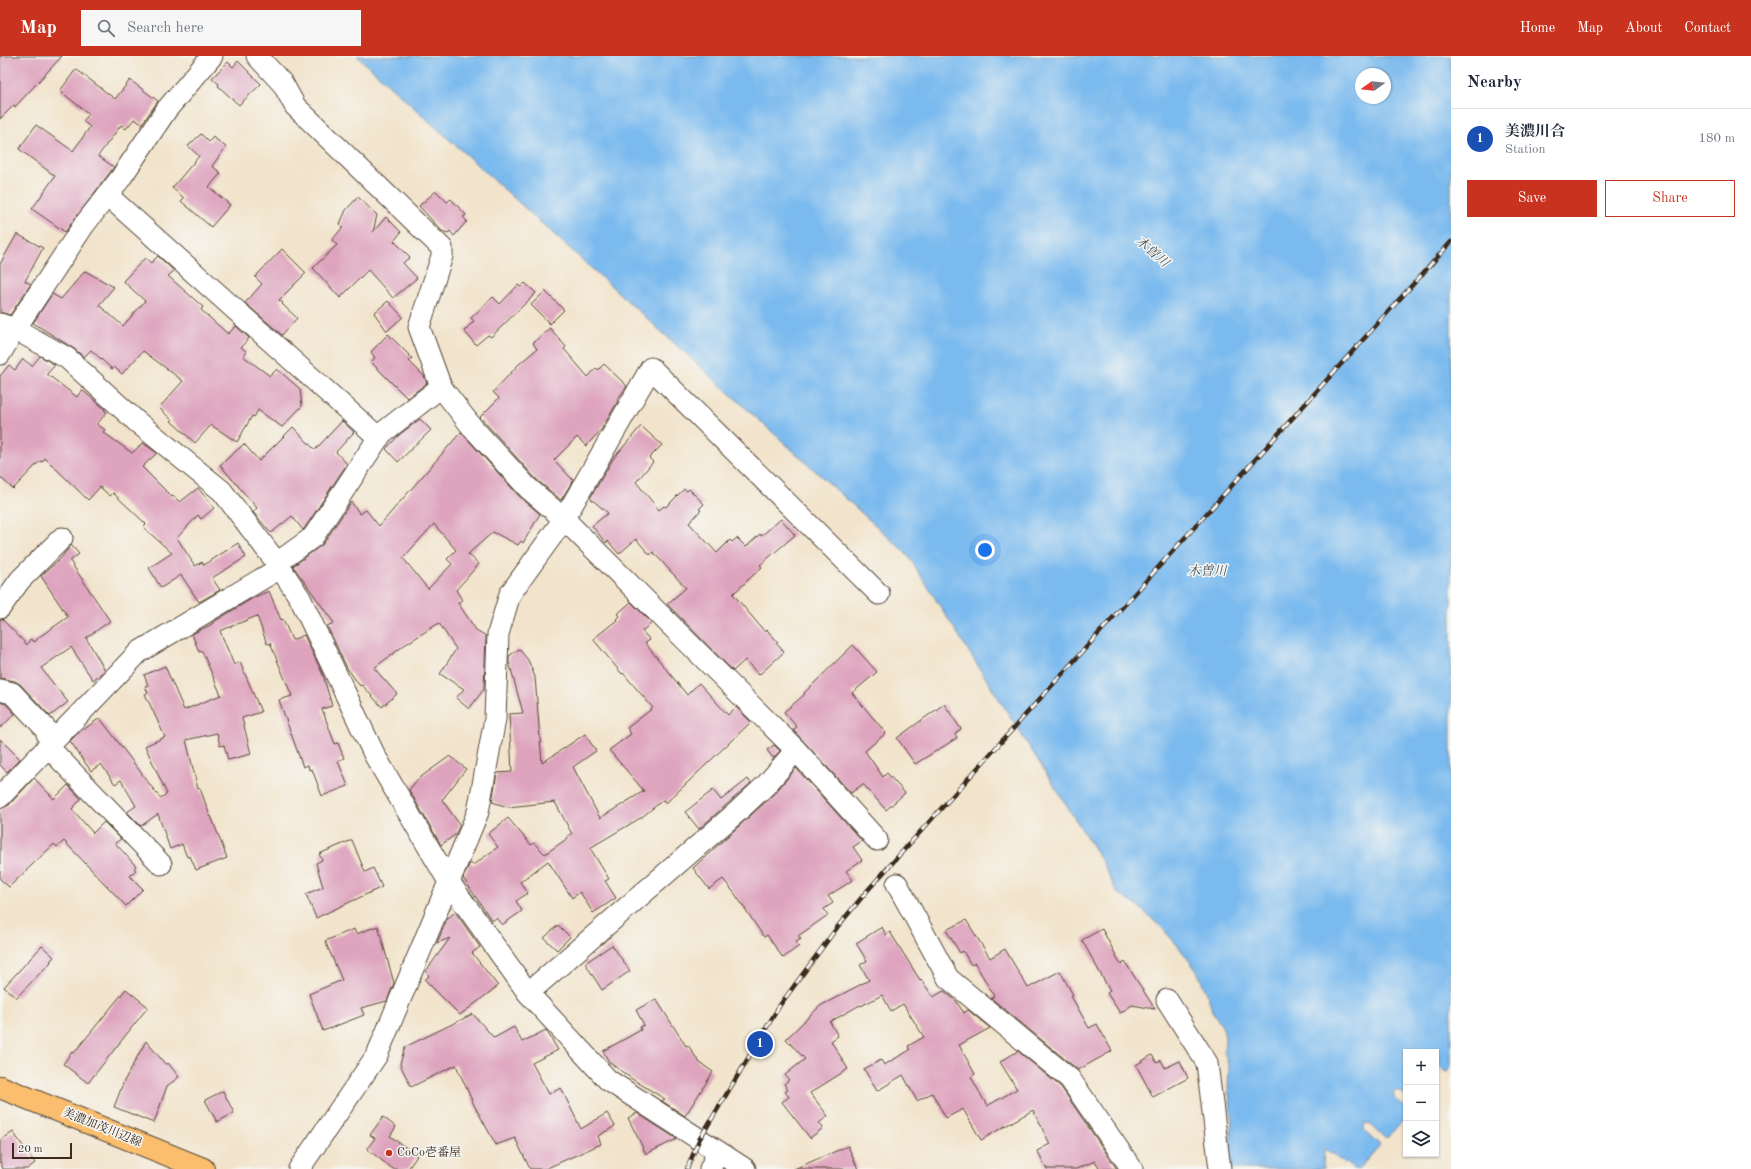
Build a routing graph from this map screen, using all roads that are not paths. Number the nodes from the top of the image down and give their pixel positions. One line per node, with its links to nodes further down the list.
1 (212, 56): 3 (street)
2 (257, 56): 6 (street)
3 (107, 195): 4 (street); 7 (street)
4 (7, 326): 5 (street); 10 (street)
5 (0, 354)
6 (440, 387): 7 (street); 8 (street)
7 (379, 438): 10 (street)
8 (564, 519): 11 (street); 15 (street); 19 (street)
9 (62, 538): 12 (street)
10 (278, 565): 14 (street); 19 (street)
11 (879, 594)
12 (0, 608)
13 (0, 690): 14 (street)
14 (51, 745): 16 (street); 18 (street)
15 (796, 750): 17 (street); 21 (street)
16 (0, 797)
17 (877, 840)
18 (161, 864)
19 (449, 882): 21 (street); 26 (street)
20 (897, 884): 28 (street)
21 (528, 993): 24 (street)
22 (1167, 1000): 29 (street)
23 (0, 1087): 25 (main road, 美濃加茂川辺線)
24 (714, 1160): 27 (street)
25 (203, 1169)
26 (299, 1169)
27 (745, 1169)
28 (1132, 1169)
29 (1220, 1169)

